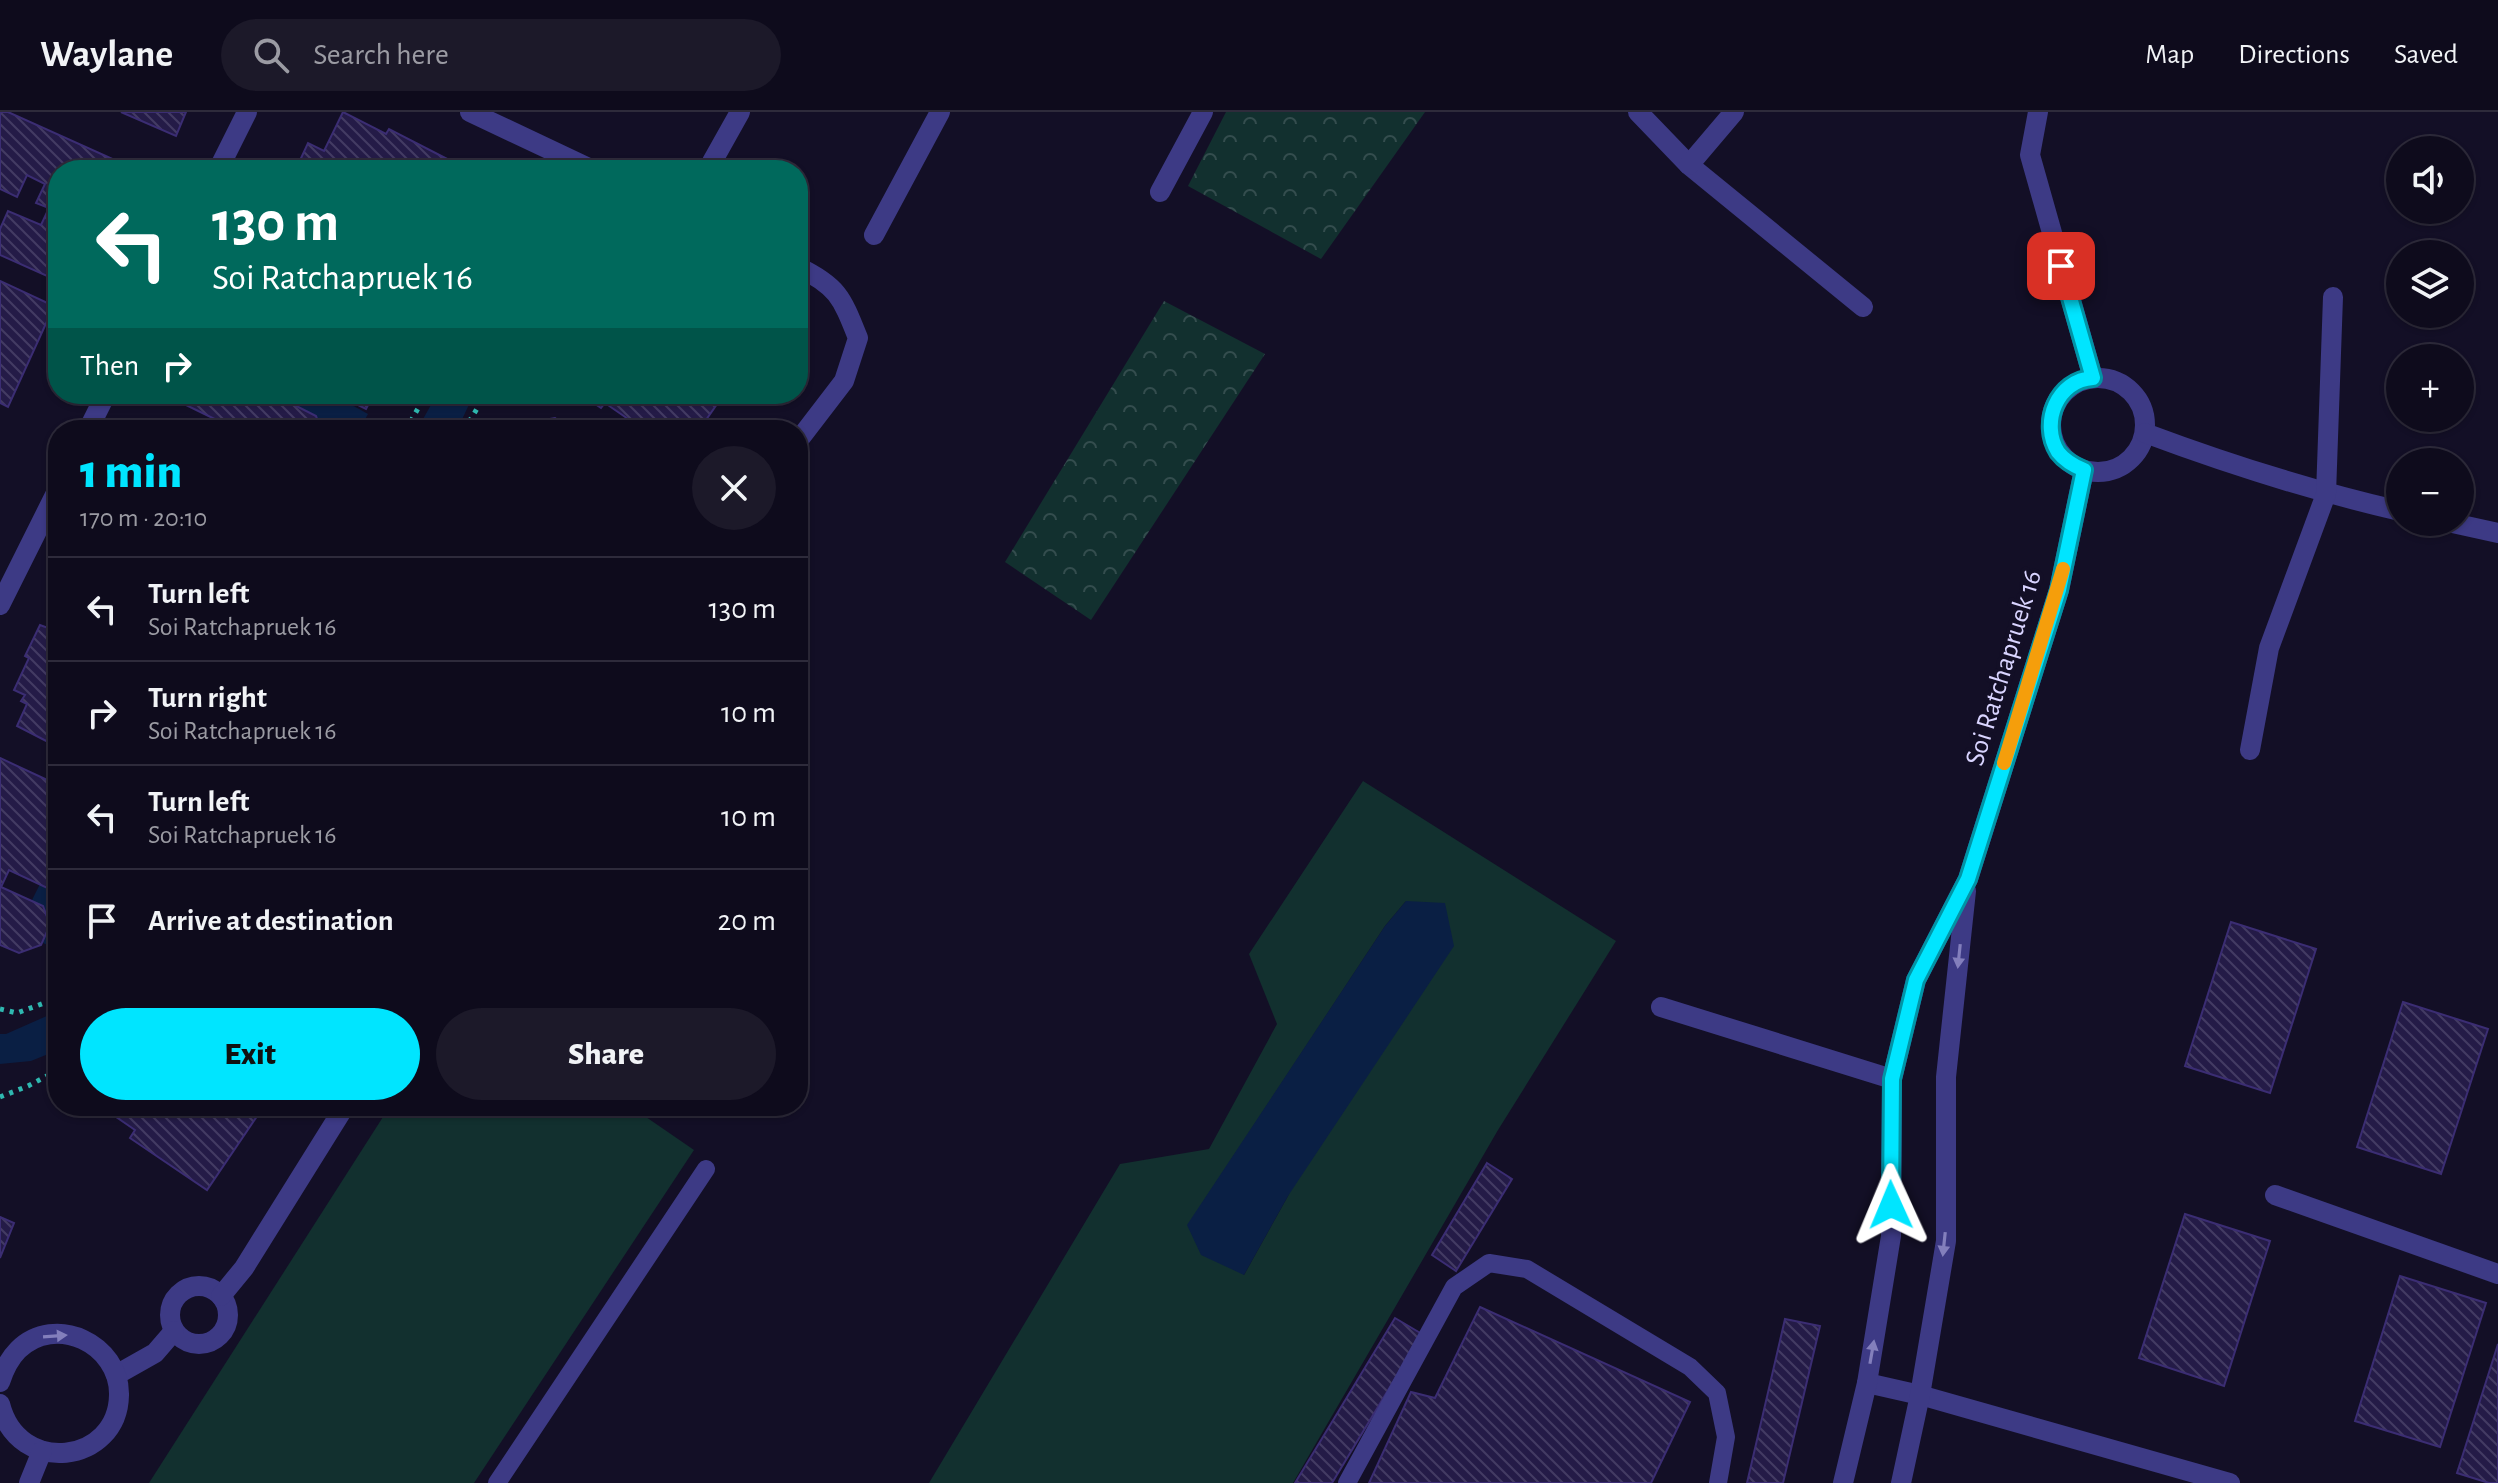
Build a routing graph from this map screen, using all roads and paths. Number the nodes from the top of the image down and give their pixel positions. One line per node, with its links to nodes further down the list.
1 (247, 112): 9 (street)
2 (470, 112): 10 (street)
3 (740, 112): 11 (street)
4 (940, 112): 14 (street)
5 (1203, 112): 13 (street)
6 (1638, 112): 12 (street)
7 (1734, 112): 12 (street)
8 (2038, 112): 18 (street)
9 (223, 160)
10 (572, 160)
11 (713, 160)
12 (1689, 165): 17 (street)
13 (1160, 192)
14 (874, 235)
15 (808, 271): 19 (street)
16 (2333, 297): 22 (street)
17 (1863, 307)
18 (2093, 378): 20 (street); 21 (street)
19 (808, 428)
20 (2145, 433): 21 (street); 22 (street)
21 (2084, 470): 29 (street, Soi Ratchapruek 16)
22 (2326, 494): 23 (street); 28 (street)
23 (2386, 508)
24 (48, 509): 27 (street)
25 (2474, 528): 26 (street)
26 (2498, 533)
27 (0, 605)
28 (2250, 750)
29 (1968, 879): 34 (street, Soi Ratchapruek 16); 45 (street, Soi Ratchapruek 16, one-way to 45)
30 (48, 1002): 32 (path)
31 (1661, 1007): 34 (street)
32 (0, 1009)
33 (48, 1075): 35 (path)
34 (1892, 1079): 44 (street, Soi Ratchapruek 16, one-way to 34)
35 (0, 1097)
36 (339, 1116): 40 (street)
37 (706, 1169): 49 (lane)
38 (2275, 1195): 39 (street)
39 (2498, 1274)
40 (221, 1296): 41 (street); 41 (street)
41 (174, 1331): 42 (street)
42 (116, 1375): 43 (street, one-way to 42); 47 (street)
43 (0, 1382)
44 (1867, 1383): 45 (street); 52 (street, Soi Ratchapruek 16)
45 (1920, 1395): 53 (street, Soi Ratchapruek 16); 54 (street)
46 (0, 1404): 47 (street)
47 (42, 1451): 48 (street)
48 (29, 1483)
49 (497, 1483)
50 (1347, 1483): 51 (lane)
51 (1718, 1483)
52 (1843, 1483)
53 (1901, 1483)
54 (2230, 1483)

